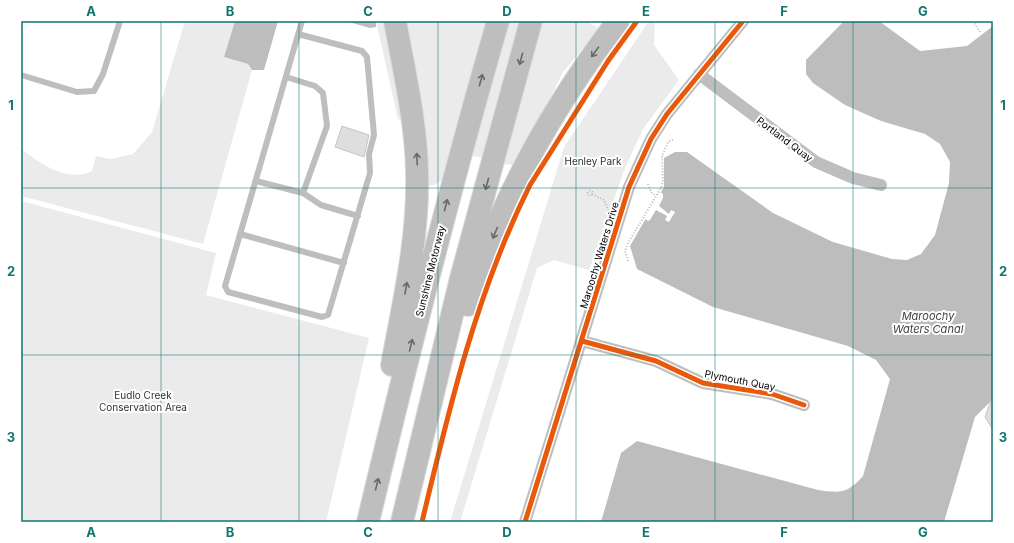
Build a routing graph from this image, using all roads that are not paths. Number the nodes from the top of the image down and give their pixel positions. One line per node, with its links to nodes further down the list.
1 (120, 21): 10 (lane)
2 (302, 21): 8 (lane)
3 (395, 21): 20 (highway, one-way to 3)
4 (498, 21): 20 (highway, Sunshine Motorway, one-way to 4)
5 (531, 21): 21 (highway, one-way to 21)
6 (618, 21): 21 (highway, one-way to 21)
7 (743, 21): 9 (street, Maroochy Waters Drive)
8 (298, 34): 11 (lane); 15 (lane)
9 (699, 74): 13 (street, Portland Quay); 18 (street, Maroochy Waters Drive)
10 (21, 75)
11 (286, 77): 12 (lane); 14 (lane)
12 (256, 181): 14 (lane); 16 (lane)
13 (881, 185)
14 (303, 193): 15 (lane)
15 (358, 216): 17 (lane)
16 (240, 234): 17 (lane); 17 (lane)
17 (344, 264)
18 (582, 341): 19 (street, Plymouth Quay); 24 (street, Maroochy Waters Drive)
19 (804, 405)
20 (388, 437): 22 (highway, Sunshine Motorway, one-way to 20)
21 (416, 464): 23 (highway)
22 (368, 522)
23 (402, 522)
24 (526, 522)

